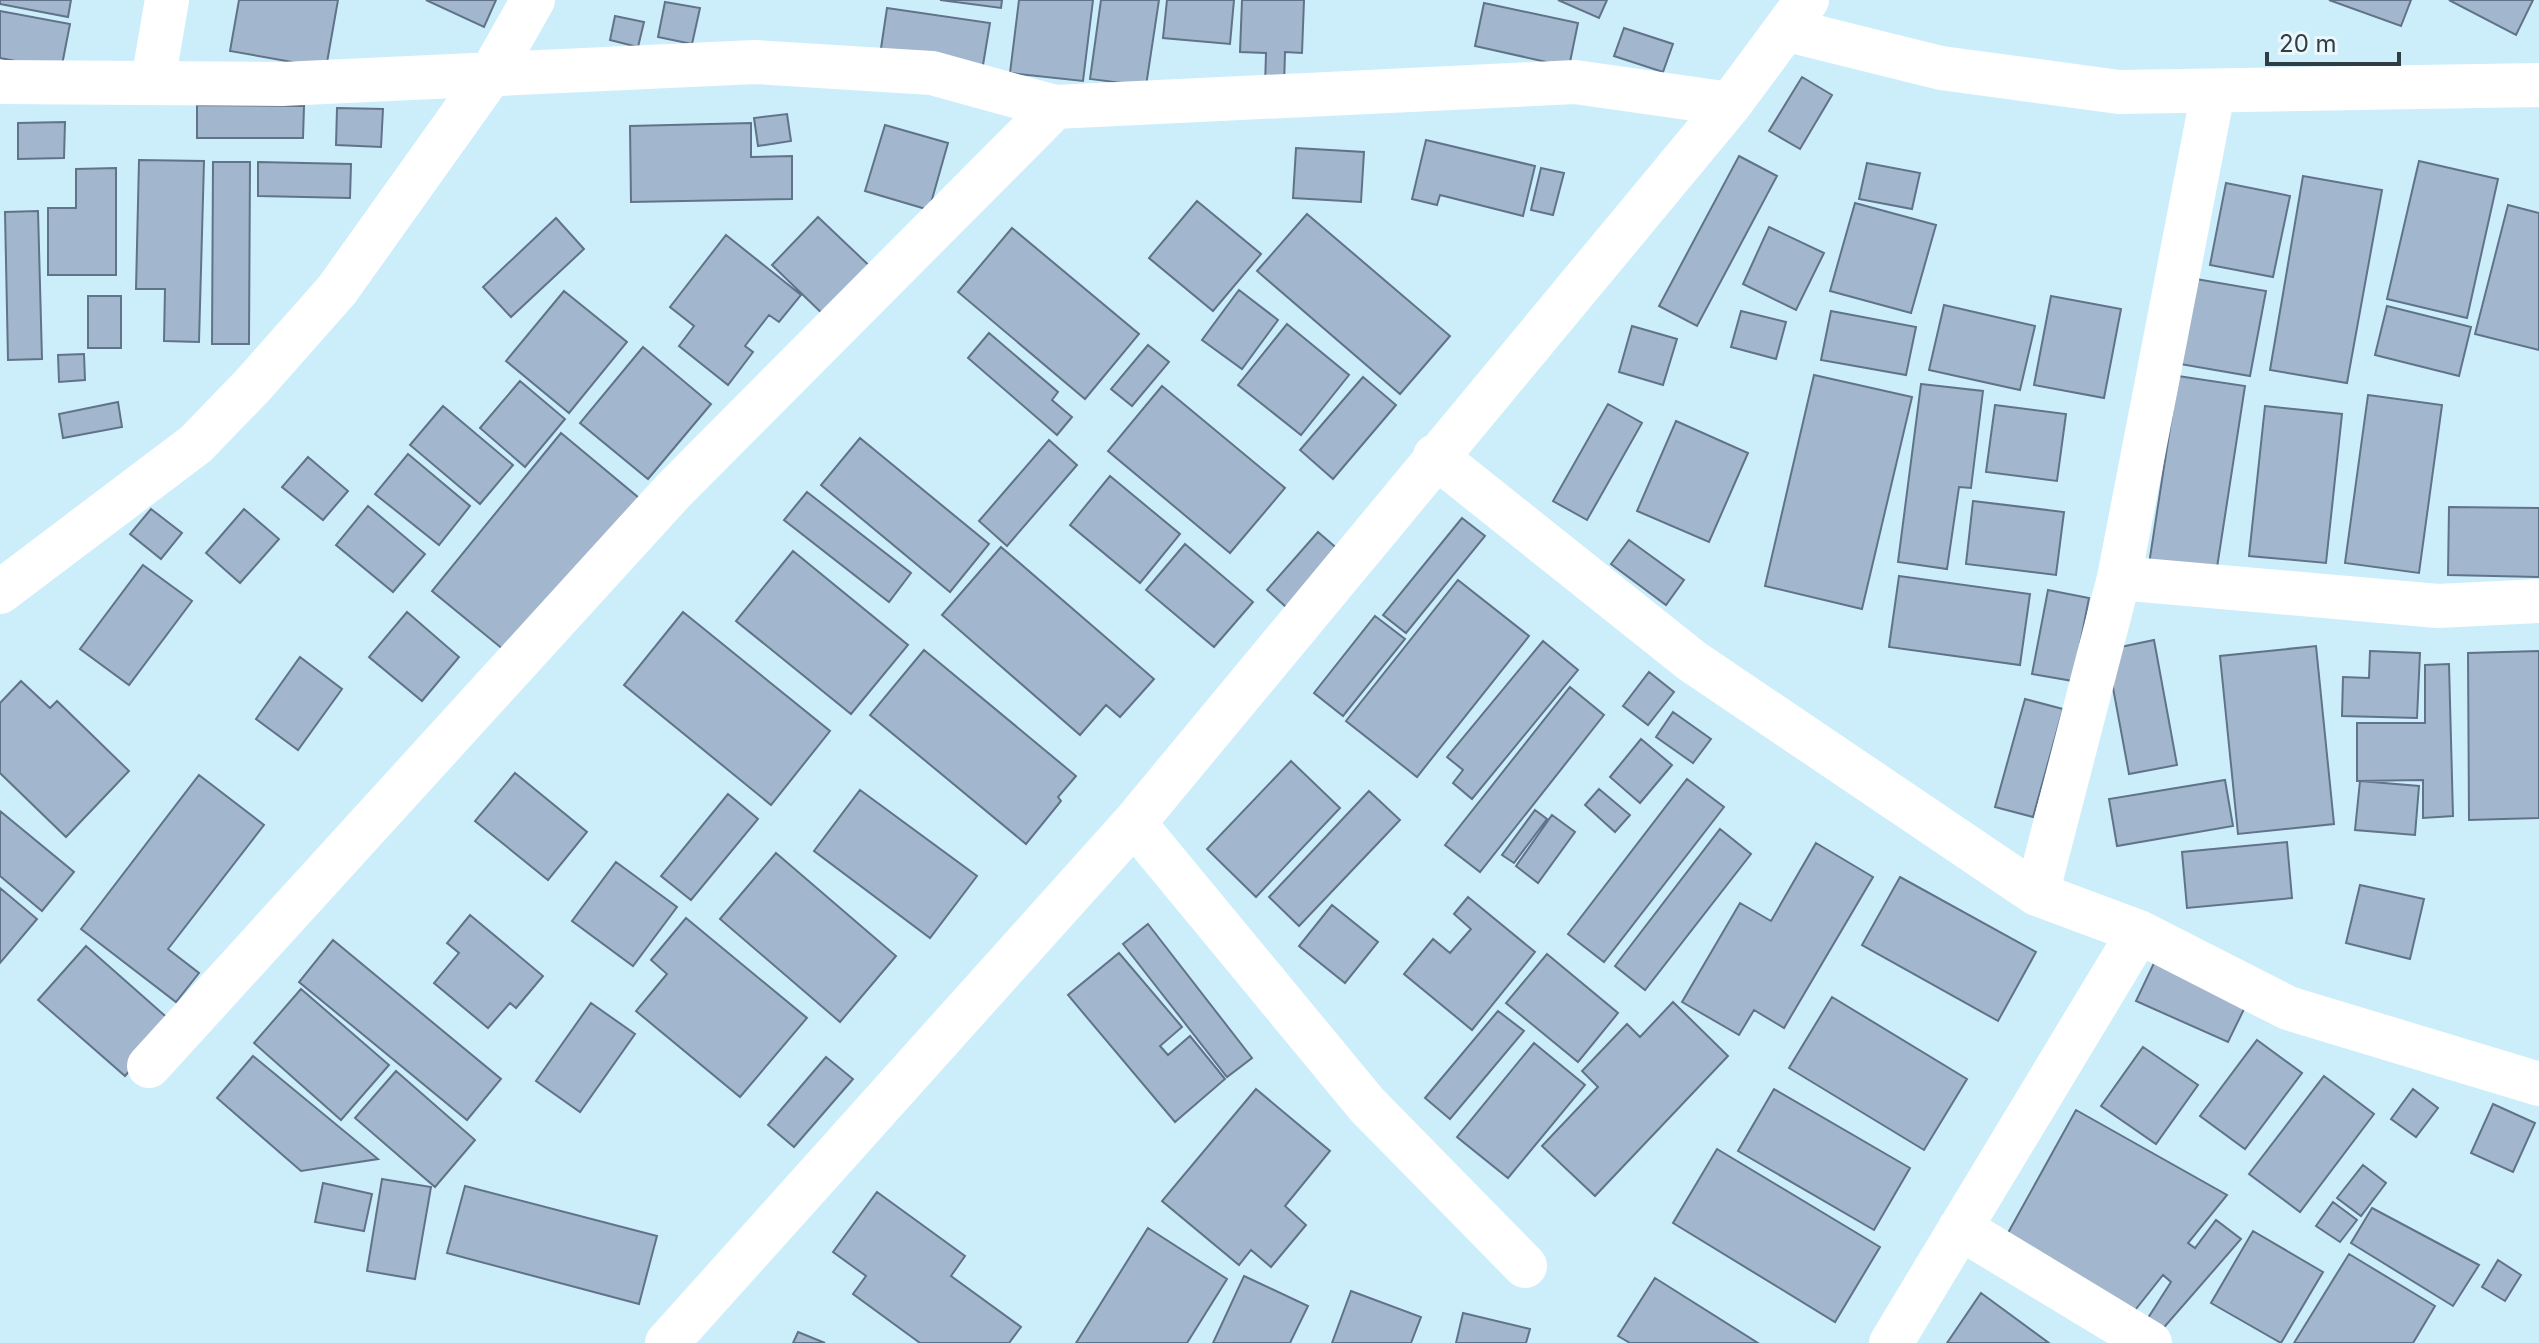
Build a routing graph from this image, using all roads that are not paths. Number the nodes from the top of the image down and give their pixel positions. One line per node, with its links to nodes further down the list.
1 (167, 0): 5 (street)
2 (533, 0): 4 (street)
3 (1797, 15): 8 (street); 9 (street)
4 (491, 74): 5 (street); 10 (street); 13 (street)
5 (153, 81): 6 (street)
6 (0, 82)
7 (2539, 85): 8 (street)
8 (2213, 92): 12 (street)
9 (1730, 104): 10 (street); 11 (street)
10 (1055, 107): 18 (street)
11 (1435, 456): 15 (street); 16 (street)
12 (2119, 578): 14 (street); 16 (street)
13 (0, 592)
14 (2539, 601)
15 (1134, 823): 21 (street); 22 (street)
16 (2037, 894): 17 (street)
17 (2139, 932): 19 (street); 20 (street)
18 (149, 1066)
19 (2539, 1084)
20 (1960, 1228): 23 (street); 24 (street)
21 (1525, 1266)
22 (667, 1343)
23 (1891, 1343)
24 (2150, 1343)

